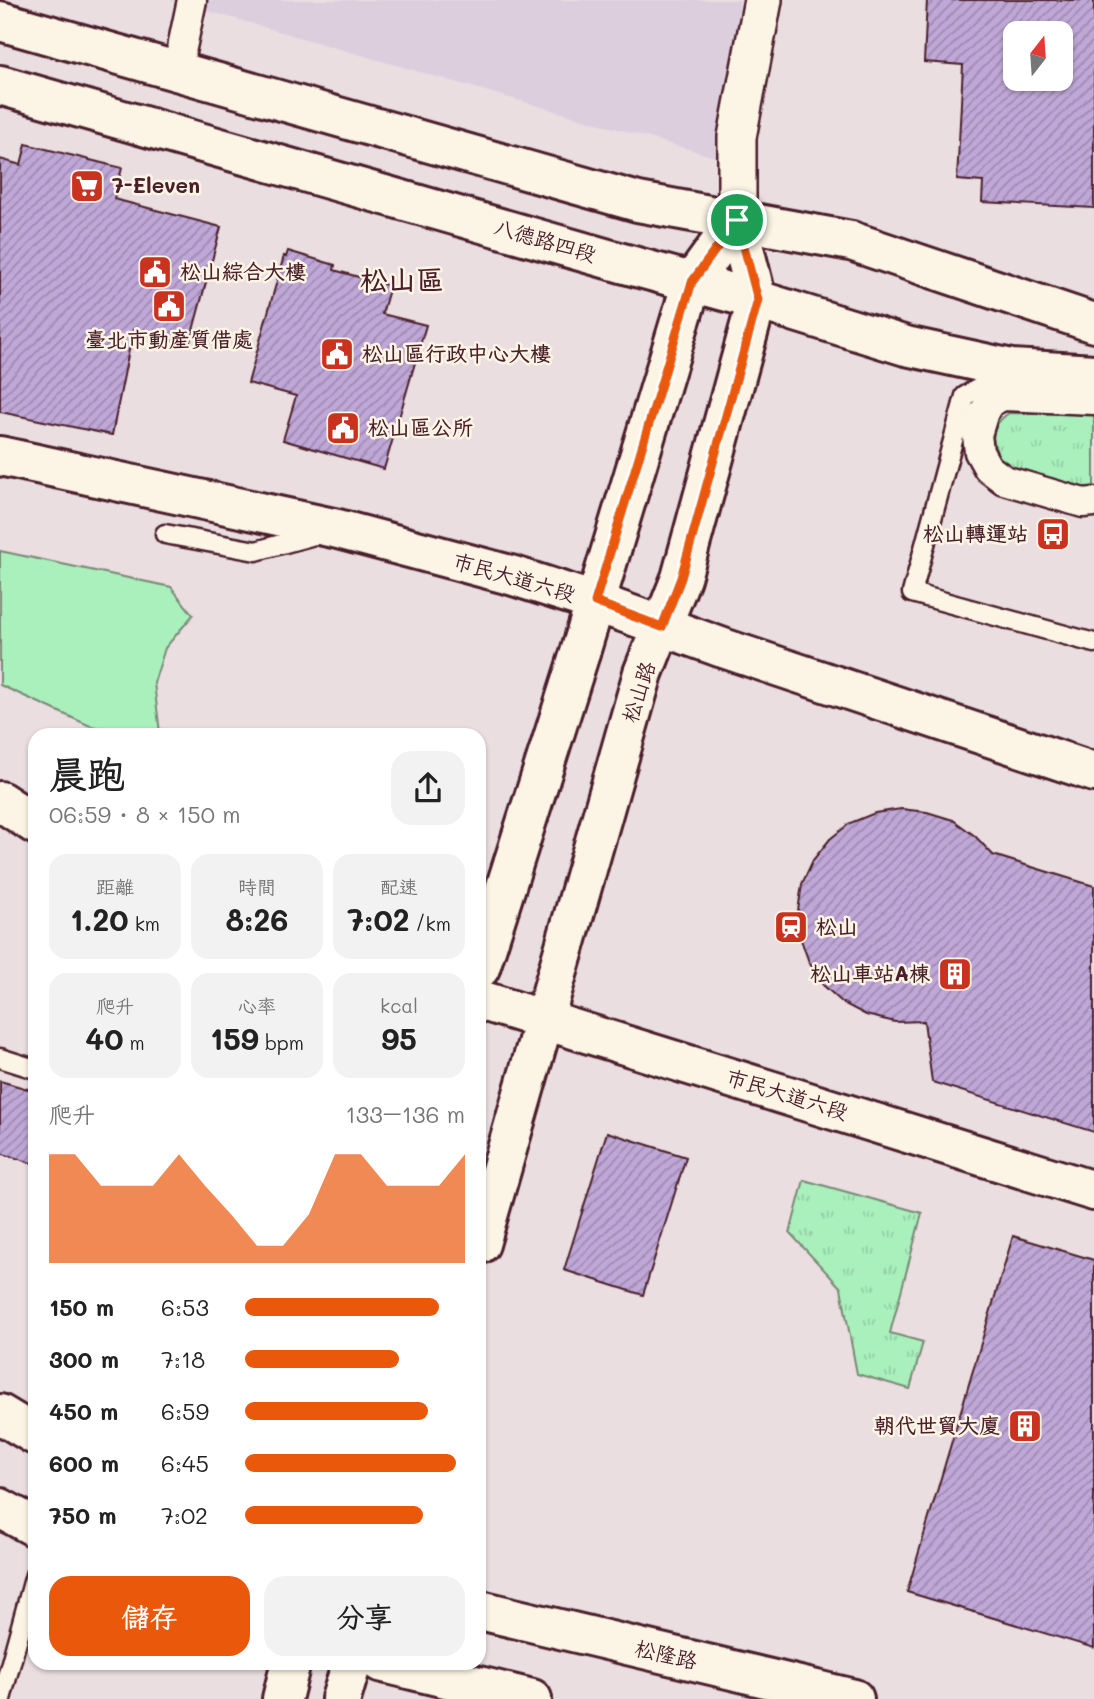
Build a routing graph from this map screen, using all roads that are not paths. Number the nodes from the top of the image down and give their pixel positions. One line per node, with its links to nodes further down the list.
1 (192, 0): 4 (street)
2 (763, 0): 6 (street)
3 (0, 21): 4 (main road)
4 (177, 71): 6 (main road)
5 (0, 85): 7 (main road, 八德路四段)
6 (737, 220): 7 (main road); 8 (main road); 9 (main road)
7 (692, 282): 8 (main road, 八德路四段); 18 (main road)
8 (758, 300): 11 (main road, 八德路四段); 19 (main road, 松山路)
9 (1094, 323)
10 (1094, 360): 11 (lane)
11 (1012, 369): 12 (main road, 八德路四段); 20 (lane)
12 (1094, 374)
13 (1094, 400): 15 (street)
14 (0, 456): 16 (main road, 市民大道六段)
15 (1094, 502)
16 (338, 529): 17 (lane); 18 (main road, 市民大道六段)
17 (165, 534)
18 (595, 602): 19 (main road, 市民大道六段); 24 (main road)
19 (662, 627): 21 (main road, 市民大道六段); 26 (main road, 松山路)
20 (1094, 643)
21 (1094, 772)
22 (0, 801): 23 (main road)
23 (28, 819)
24 (486, 949)
25 (486, 1002): 26 (main road, 市民大道六段)
26 (543, 1019): 29 (main road, 市民大道六段); 30 (main road, 松山路)
27 (0, 1058): 28 (lane)
28 (28, 1067)
29 (1094, 1191)
30 (486, 1223)
31 (0, 1414): 32 (main road)
32 (28, 1431)
33 (0, 1508): 34 (main road)
34 (28, 1523)
35 (28, 1601): 40 (lane)
36 (486, 1611): 44 (main road, 松隆路)
37 (289, 1670): 41 (main road)
38 (350, 1670): 42 (main road)
39 (413, 1670): 43 (main road)
40 (1, 1699)
41 (282, 1699)
42 (341, 1699)
43 (532, 1699)
44 (854, 1699)

